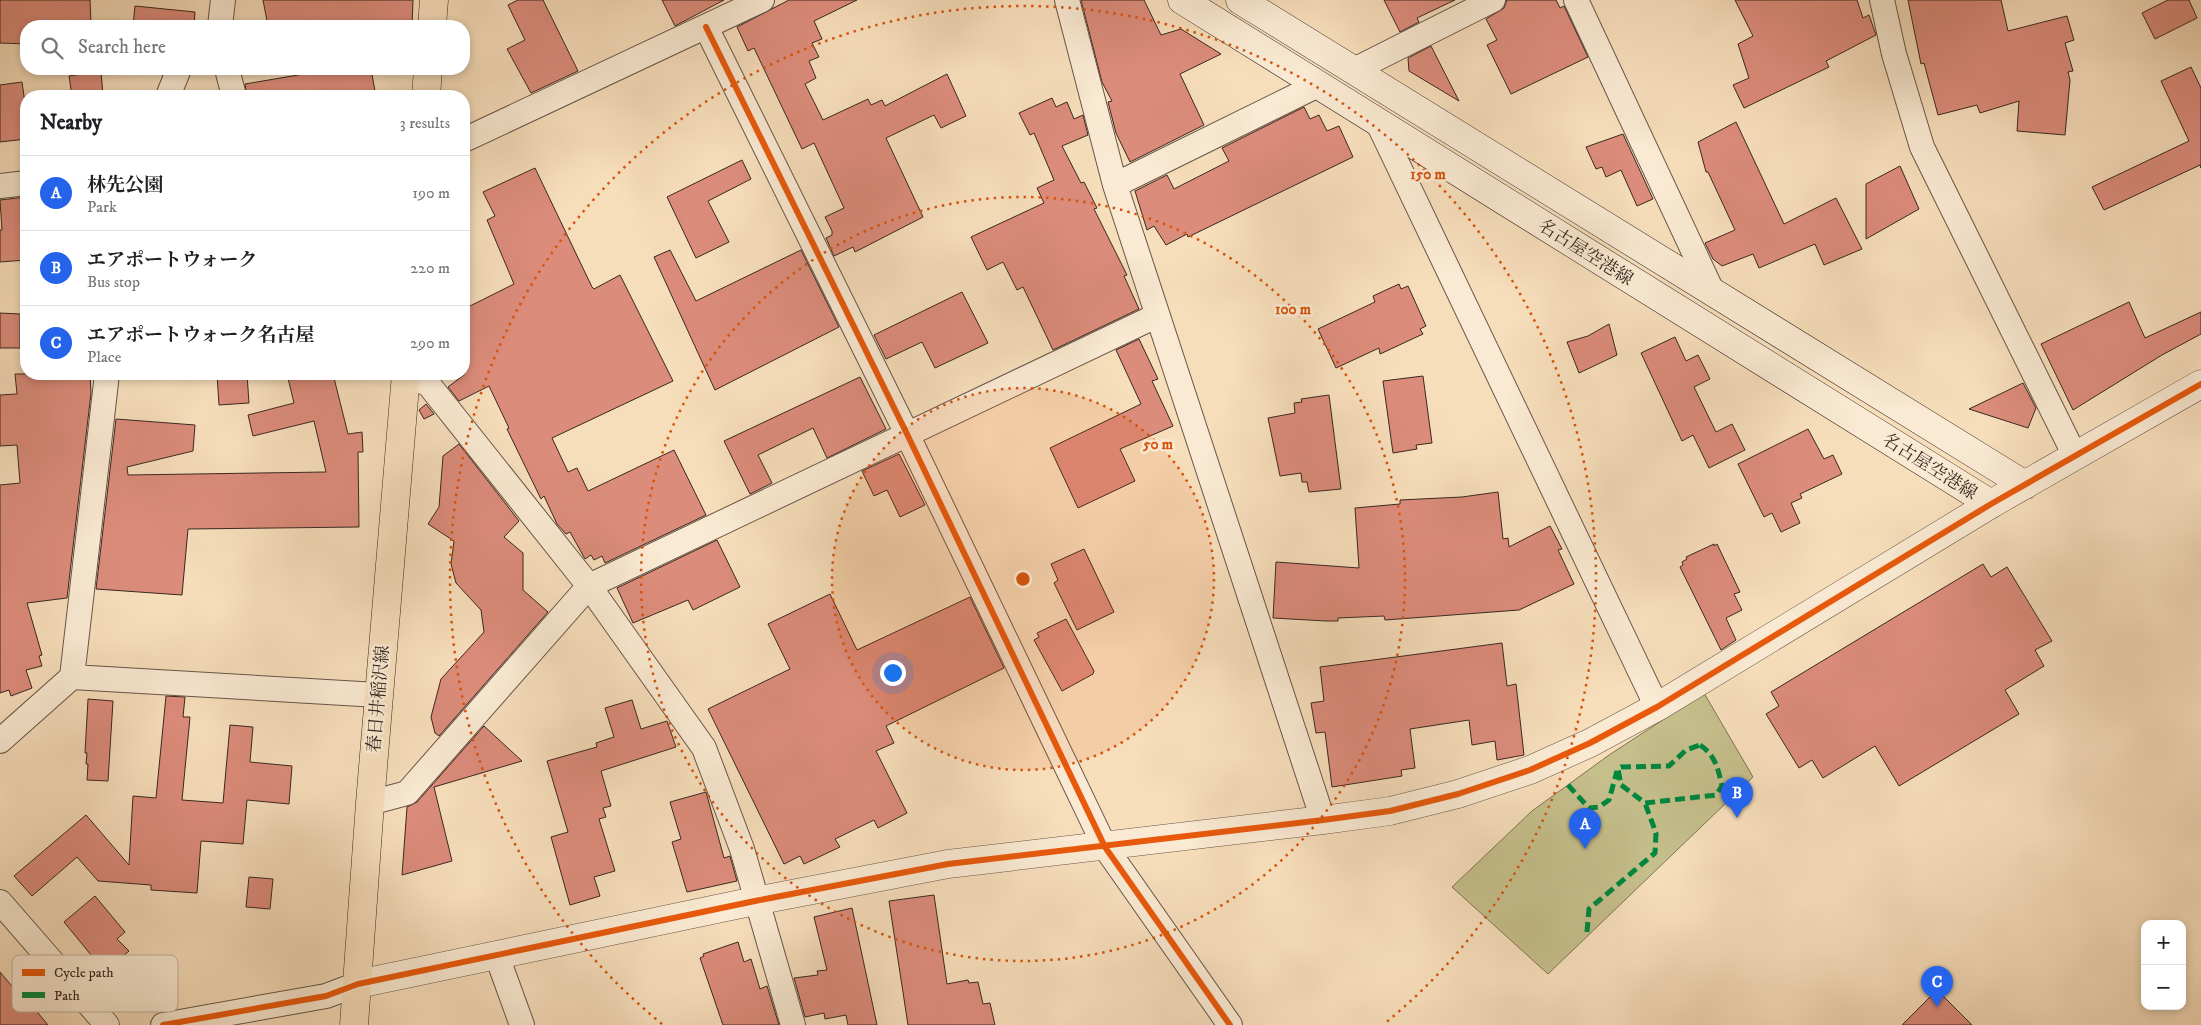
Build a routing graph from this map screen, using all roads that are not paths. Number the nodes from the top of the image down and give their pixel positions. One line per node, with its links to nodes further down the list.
1 (223, 0): 10 (street)
2 (434, 0): 11 (main road)
3 (762, 0): 12 (street)
4 (1067, 0): 24 (street)
5 (1182, 0): 17 (street, 名古屋空港線)
6 (1240, 0): 13 (street, 名古屋空港線)
7 (1493, 0): 13 (street)
8 (1576, 0): 26 (street)
9 (1882, 0): 33 (street)
10 (220, 20)
11 (432, 20)
12 (706, 28): 22 (street); 32 (street)
13 (1354, 70): 26 (street, 名古屋空港線)
14 (177, 75): 18 (street)
15 (229, 75): 19 (street)
16 (428, 75): 20 (main road)
17 (1318, 85): 21 (street, 名古屋空港線); 24 (street)
18 (170, 90)
19 (232, 90)
20 (426, 90)
21 (1378, 123): 35 (street, 名古屋空港線); 39 (street)
22 (470, 137)
23 (20, 184): 25 (street)
24 (1115, 185): 27 (street)
25 (0, 186)
26 (1712, 293): 34 (street, 名古屋空港線)
27 (1156, 316): 32 (street); 42 (street)
28 (106, 380): 37 (street)
29 (406, 380): 38 (main road, 春日井稲沢線)
30 (419, 380): 36 (street)
31 (2201, 384): 33 (street)
32 (907, 434): 36 (street); 43 (street)
33 (2075, 456): 34 (street)
34 (2024, 485): 35 (street)
35 (1991, 504): 39 (street)
36 (589, 586): 41 (street); 44 (street)
37 (72, 678): 38 (street); 40 (street)
38 (378, 695): 41 (main road, 春日井稲沢線)
39 (1656, 707): 42 (street)
40 (0, 741)
41 (370, 803): 48 (main road, 春日井稲沢線)
42 (1323, 820): 43 (street)
43 (1105, 847): 44 (street); 55 (street)
44 (755, 901): 47 (street); 54 (street)
45 (0, 902): 46 (street)
46 (46, 955)
47 (497, 956): 48 (street); 53 (street)
48 (358, 984): 51 (street); 52 (main road, 春日井稲沢線)
49 (96, 1012): 50 (street)
50 (107, 1025)
51 (163, 1025)
52 (354, 1025)
53 (522, 1025)
54 (793, 1025)
55 (1230, 1025)

